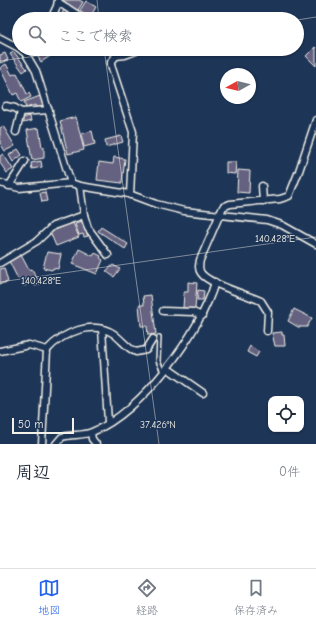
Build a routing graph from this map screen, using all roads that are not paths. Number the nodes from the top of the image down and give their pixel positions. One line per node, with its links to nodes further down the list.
1 (58, 1): 2 (street); 3 (street)
2 (54, 12)
3 (74, 12)
4 (0, 38): 5 (street)
5 (12, 45)
6 (30, 56): 9 (street)
7 (116, 56): 19 (street)
8 (6, 106): 10 (street)
9 (49, 110): 10 (street); 15 (street)
10 (21, 112): 12 (street)
11 (316, 120): 20 (street)
12 (16, 132)
13 (25, 161): 16 (street)
14 (0, 183): 16 (street)
15 (71, 183): 16 (street); 17 (street)
16 (9, 186)
17 (80, 186): 19 (street); 21 (street)
18 (262, 186): 20 (street)
19 (130, 195): 22 (street)
20 (263, 201): 22 (street)
21 (84, 215): 24 (street); 25 (street)
22 (220, 216): 23 (street); 26 (street)
23 (316, 244)
24 (108, 255)
25 (0, 263)
26 (215, 282): 28 (street); 30 (street)
27 (162, 311): 28 (street)
28 (202, 316): 34 (street)
29 (102, 329): 31 (street); 32 (street); 36 (street)
30 (267, 331)
31 (156, 338): 34 (lane)
32 (47, 350): 33 (street); 38 (street)
33 (0, 351)
34 (165, 370): 35 (street); 36 (street)
35 (203, 393)
36 (108, 422): 37 (street)
37 (91, 433): 39 (street); 40 (street)
38 (42, 444)
39 (56, 444)
40 (96, 444)

